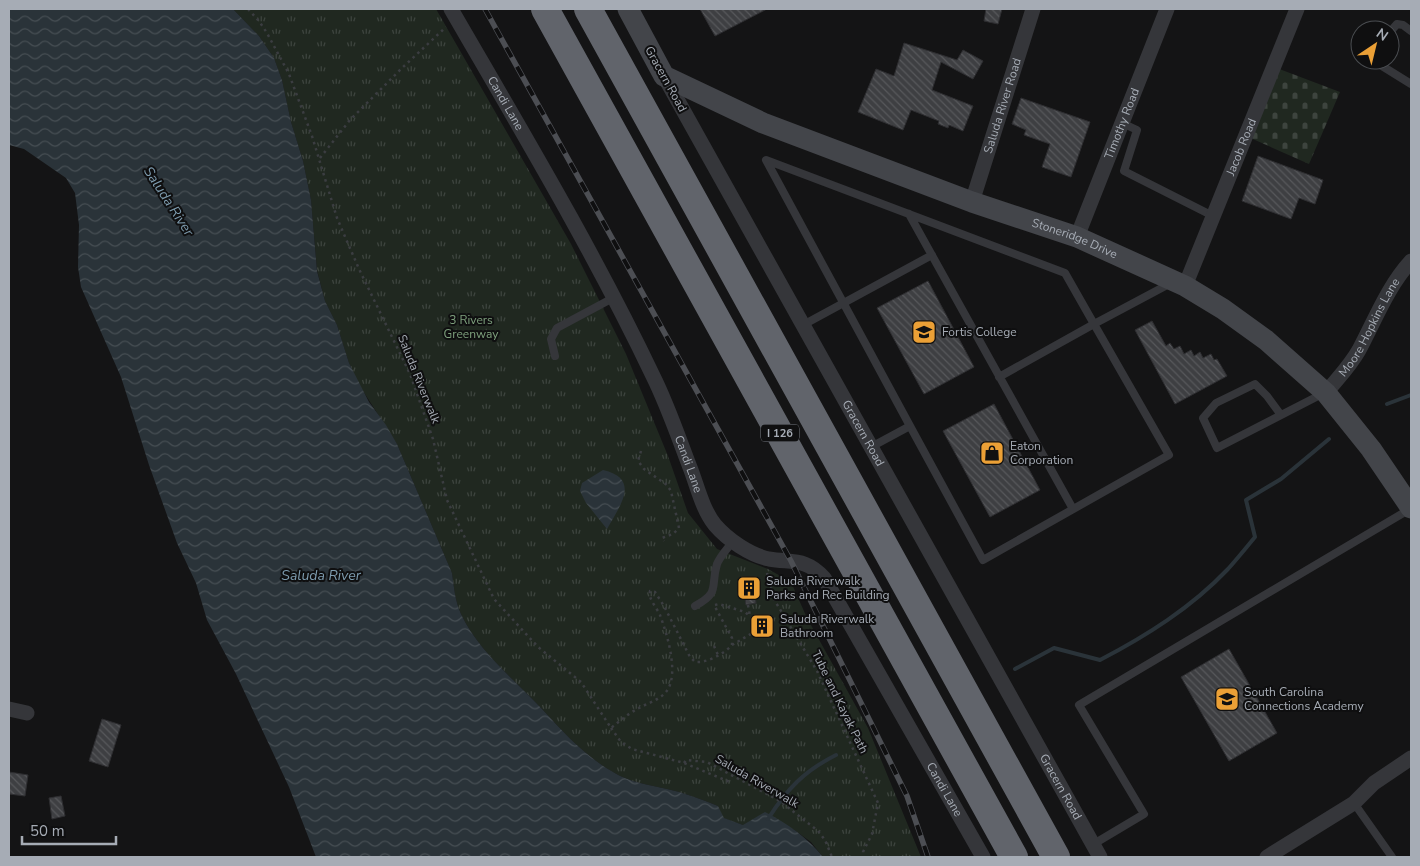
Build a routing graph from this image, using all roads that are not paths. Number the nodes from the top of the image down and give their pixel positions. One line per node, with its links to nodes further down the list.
1 (545, 9): 42 (highway, I 126)
2 (588, 9): 38 (highway, I 126)
3 (628, 9): 11 (street, Gracern Road)
4 (1034, 9): 14 (street, Saluda River Road)
5 (1167, 9): 13 (street, Timothy Road)
6 (1297, 9): 16 (street, Jacob Road)
7 (454, 13): 21 (street, Candi Lane)
8 (1400, 25): 9 (lane)
9 (1411, 31)
10 (1388, 70): 12 (lane)
11 (664, 76): 14 (street, Stoneridge Drive); 24 (street, Gracern Road)
12 (1411, 84)
13 (1122, 123): 16 (lane); 17 (street, Timothy Road)
14 (972, 202): 17 (street, Stoneridge Drive)
15 (909, 214): 18 (lane); 22 (lane); 23 (lane)
16 (1213, 216): 20 (street, Jacob Road)
17 (1077, 237): 20 (street, Stoneridge Drive)
18 (932, 255): 22 (lane); 26 (lane)
19 (1411, 261): 27 (street, Moore Hopkins Lane)
20 (1180, 284): 23 (lane); 27 (street, Stoneridge Drive)
21 (613, 298): 25 (lane); 33 (street, Candi Lane)
22 (843, 303): 24 (lane); 29 (lane)
23 (1094, 324): 26 (lane); 32 (lane)
24 (803, 325): 30 (street, Gracern Road)
25 (555, 356)
26 (999, 377): 32 (lane)
27 (1326, 393): 28 (lane); 31 (street, Stoneridge Drive)
28 (1281, 415): 28 (lane)
29 (910, 426): 30 (lane); 32 (lane)
30 (871, 447): 40 (street, Gracern Road)
31 (1411, 508): 40 (lane)
32 (1073, 509)
33 (733, 541): 34 (lane); 41 (street, Candi Lane)
34 (695, 606)
35 (9, 709): 36 (street)
36 (28, 713)
37 (1411, 758): 39 (street)
38 (1023, 799): 43 (highway, I 126); 44 (highway)
39 (1354, 803): 45 (street); 46 (lane)
40 (1096, 851)
41 (983, 857)
42 (1014, 857)
43 (1056, 857)
44 (1066, 857)
45 (1267, 857)
46 (1392, 857)

